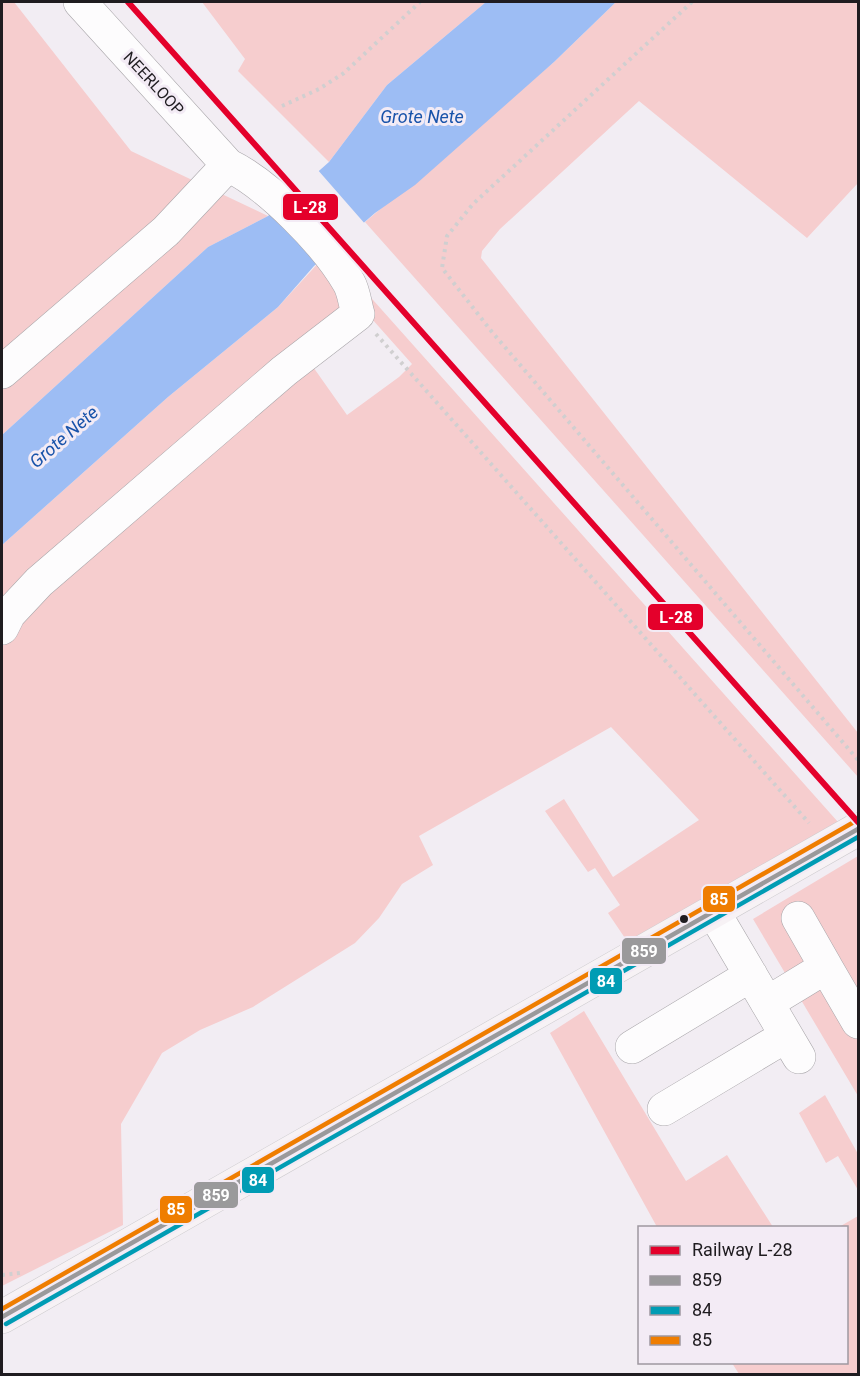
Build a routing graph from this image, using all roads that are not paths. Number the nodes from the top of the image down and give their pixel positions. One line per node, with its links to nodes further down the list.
1 (80, 2): 2 (street, NEERLOOP)
2 (228, 165): 3 (street); 4 (street, NEERLOOP)
3 (2, 372)
4 (2, 628)
5 (858, 829): 6 (main road)
6 (713, 911): 9 (street); 14 (main road)
7 (798, 918): 8 (street)
8 (826, 967): 10 (street); 11 (street)
9 (751, 975): 10 (street); 12 (street)
10 (767, 1003): 13 (street)
11 (858, 1022)
12 (632, 1047)
13 (664, 1109)
14 (2, 1317)

